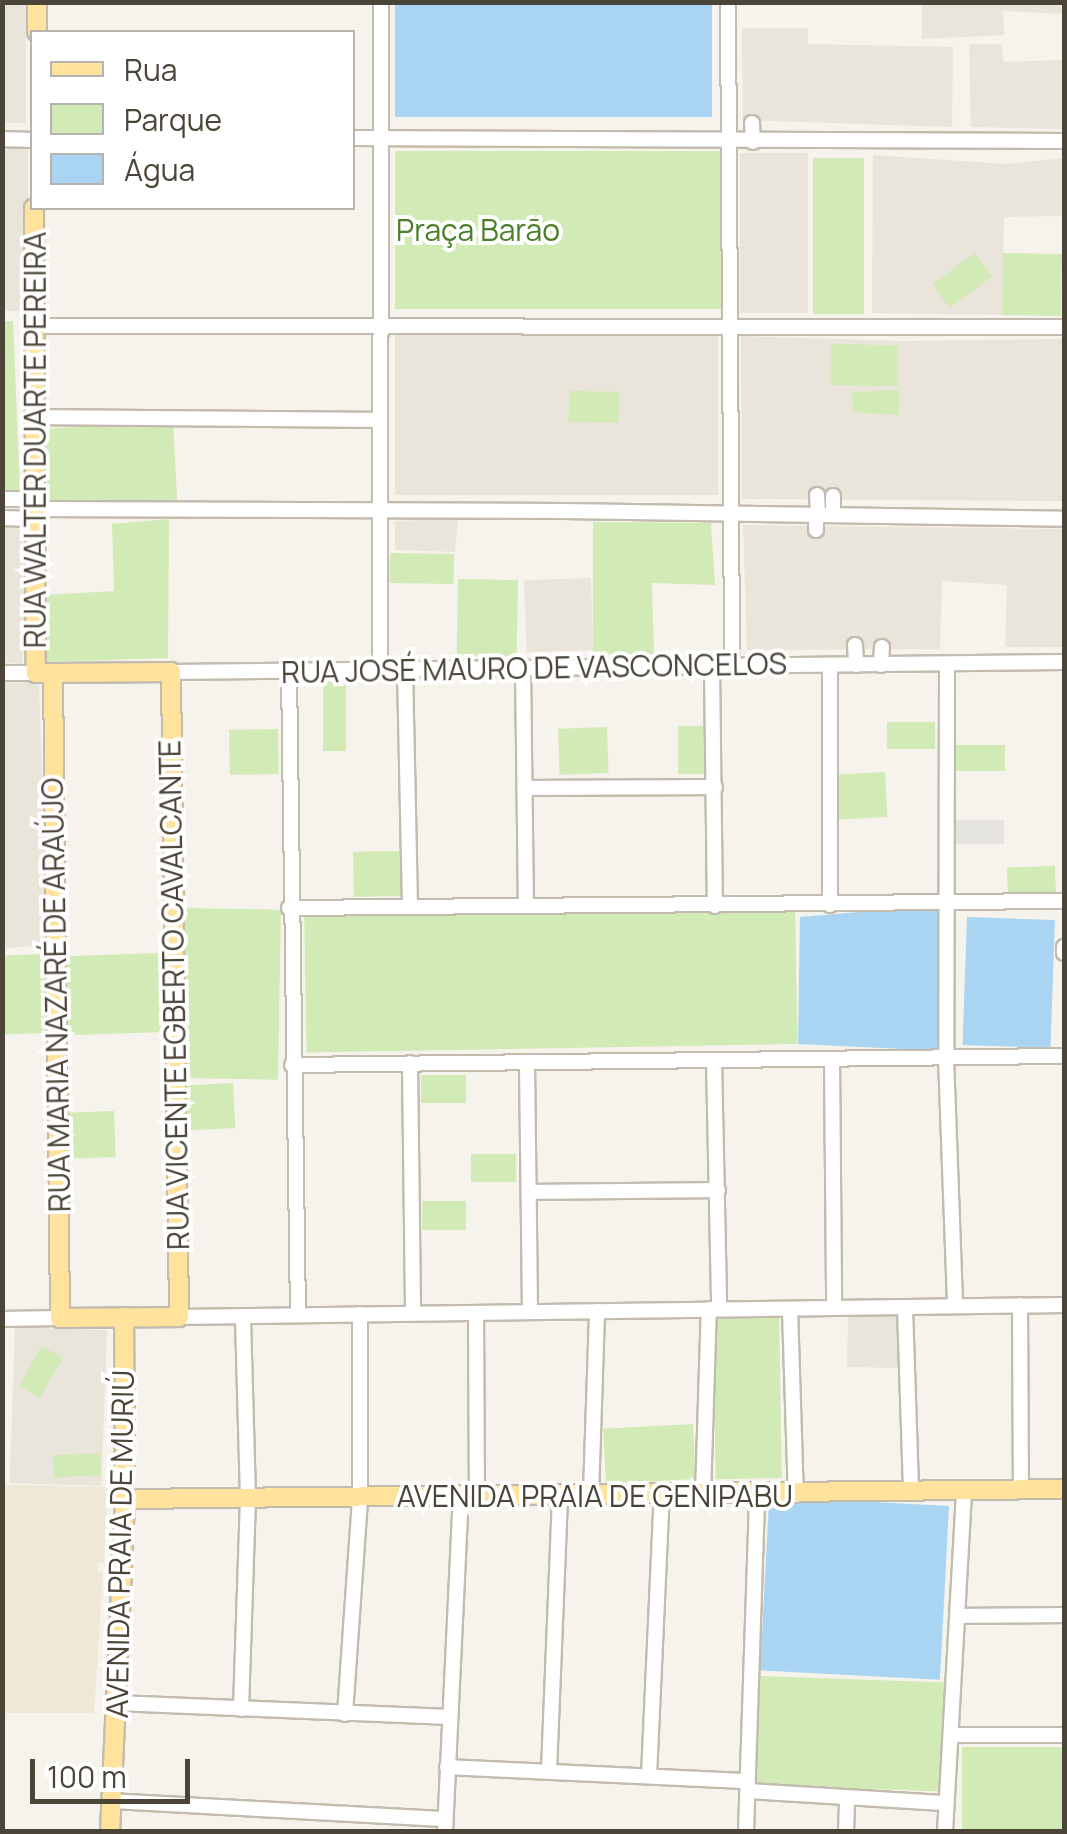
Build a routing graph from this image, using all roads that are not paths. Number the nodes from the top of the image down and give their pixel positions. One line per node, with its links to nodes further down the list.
1 (37, 2): 4 (main road)
2 (380, 2): 8 (street)
3 (728, 2): 11 (street)
4 (38, 30)
5 (752, 122): 12 (street)
6 (2, 138): 9 (street)
7 (355, 138): 8 (street)
8 (382, 138): 11 (street); 16 (street)
9 (30, 140)
10 (1064, 141): 12 (street)
11 (728, 142): 12 (street); 14 (street)
12 (753, 142)
13 (34, 210): 15 (main road, RUA WALTER DUARTE PEREIRA)
14 (729, 325): 16 (street); 17 (street); 25 (street)
15 (34, 326): 16 (street); 18 (main road, RUA WALTER DUARTE PEREIRA)
16 (381, 326): 19 (street)
17 (1064, 327)
18 (34, 417): 19 (street); 23 (main road, RUA WALTER DUARTE PEREIRA)
19 (380, 420): 24 (street)
20 (817, 495): 26 (street)
21 (833, 496): 26 (street)
22 (2, 499): 23 (street)
23 (33, 509): 24 (street); 27 (street); 45 (main road, RUA WALTER DUARTE PEREIRA)
24 (382, 511): 25 (street); 40 (street)
25 (730, 513): 26 (street); 39 (street)
26 (822, 514): 28 (street); 29 (street)
27 (2, 518)
28 (1064, 520)
29 (816, 530)
30 (856, 644): 35 (street)
31 (882, 647): 36 (street)
32 (1064, 662): 33 (street, RUA JOSÉ MAURO DE VASCONCELOS)
33 (946, 664): 36 (street, RUA JOSÉ MAURO DE VASCONCELOS); 49 (street)
34 (830, 665): 35 (street, RUA JOSÉ MAURO DE VASCONCELOS); 39 (street, RUA JOSÉ MAURO DE VASCONCELOS); 51 (street)
35 (856, 665): 36 (street, RUA JOSÉ MAURO DE VASCONCELOS)
36 (881, 665)
37 (522, 666): 38 (street, RUA JOSÉ MAURO DE VASCONCELOS); 41 (street, RUA JOSÉ MAURO DE VASCONCELOS); 47 (street)
38 (712, 666): 39 (street, RUA JOSÉ MAURO DE VASCONCELOS); 46 (street)
39 (732, 666)
40 (380, 668): 41 (street, RUA JOSÉ MAURO DE VASCONCELOS); 42 (street, RUA JOSÉ MAURO DE VASCONCELOS)
41 (405, 668): 52 (street)
42 (289, 671): 43 (street, RUA JOSÉ MAURO DE VASCONCELOS); 54 (street)
43 (171, 672): 45 (main road, RUA JOSÉ MAURO DE VASCONCELOS); 79 (main road, RUA VICENTE EGBERTO CAVALCANTE)
44 (2, 673): 45 (street, RUA JOSÉ MAURO DE VASCONCELOS)
45 (44, 673): 80 (main road, RUA MARIA NAZARÉ DE ARAÚJO)
46 (714, 786): 47 (street); 53 (street)
47 (526, 788): 50 (street)
48 (1064, 901): 49 (street)
49 (947, 903): 51 (street); 57 (street)
50 (526, 904): 52 (street); 53 (street)
51 (830, 905): 53 (street)
52 (410, 906): 54 (street)
53 (715, 906)
54 (289, 908): 61 (street)
55 (1064, 1056): 57 (street)
56 (832, 1058): 57 (street); 58 (street); 67 (street)
57 (946, 1058): 66 (street)
58 (714, 1060): 59 (street); 62 (street)
59 (527, 1062): 60 (street); 63 (street)
60 (410, 1064): 61 (street); 73 (street)
61 (292, 1065): 76 (street)
62 (718, 1190): 63 (street); 69 (street)
63 (531, 1192): 72 (street)
64 (1020, 1305): 65 (street); 66 (street); 84 (street)
65 (1064, 1305)
66 (955, 1306): 68 (street)
67 (834, 1308): 68 (street); 70 (street)
68 (905, 1308): 85 (street)
69 (714, 1309): 70 (street); 71 (street); 91 (street)
70 (790, 1309): 88 (street)
71 (597, 1311): 72 (street); 87 (street)
72 (530, 1312): 74 (street)
73 (414, 1313): 74 (street); 75 (street)
74 (476, 1313): 89 (street)
75 (360, 1314): 76 (street); 93 (street)
76 (298, 1315): 77 (street)
77 (244, 1316): 79 (street); 95 (street)
78 (124, 1317): 79 (main road); 80 (main road); 94 (main road, AVENIDA PRAIA DE MURIÚ)
79 (179, 1317)
80 (60, 1318): 81 (street)
81 (2, 1319)
82 (1064, 1489): 84 (main road, AVENIDA PRAIA DE GENIPABU)
83 (964, 1490): 84 (main road, AVENIDA PRAIA DE GENIPABU); 85 (main road, AVENIDA PRAIA DE GENIPABU); 97 (street)
84 (1021, 1490)
85 (911, 1491): 88 (main road, AVENIDA PRAIA DE GENIPABU)
86 (560, 1494): 87 (main road, AVENIDA PRAIA DE GENIPABU); 89 (main road, AVENIDA PRAIA DE GENIPABU); 105 (street)
87 (591, 1494): 90 (main road, AVENIDA PRAIA DE GENIPABU)
88 (796, 1494): 92 (main road, AVENIDA PRAIA DE GENIPABU)
89 (469, 1495): 93 (main road, AVENIDA PRAIA DE GENIPABU); 101 (street)
90 (662, 1495): 91 (main road, AVENIDA PRAIA DE GENIPABU); 106 (street)
91 (703, 1495): 92 (main road, AVENIDA PRAIA DE GENIPABU)
92 (757, 1495): 107 (street)
93 (360, 1497): 95 (main road, AVENIDA PRAIA DE GENIPABU); 100 (street)
94 (125, 1498): 95 (main road, AVENIDA PRAIA DE GENIPABU); 98 (main road, AVENIDA PRAIA DE MURIÚ)
95 (248, 1498): 99 (street)
96 (1064, 1615): 97 (street)
97 (957, 1616): 102 (street)
98 (118, 1703): 99 (street); 109 (main road, AVENIDA PRAIA DE MURIÚ)
99 (241, 1709): 100 (street)
100 (345, 1714): 101 (street)
101 (449, 1717): 104 (street)
102 (951, 1735): 103 (street); 110 (street)
103 (1064, 1735)
104 (447, 1767): 105 (street); 111 (street)
105 (549, 1771): 106 (street)
106 (648, 1776): 107 (street)
107 (748, 1786): 108 (street); 113 (street)
108 (847, 1799): 110 (street); 114 (street)
109 (111, 1801): 111 (street); 112 (main road, AVENIDA PRAIA DE MURIÚ)
110 (946, 1804): 115 (street)
111 (445, 1825)
112 (110, 1832)
113 (746, 1832)
114 (846, 1832)
115 (946, 1832)

